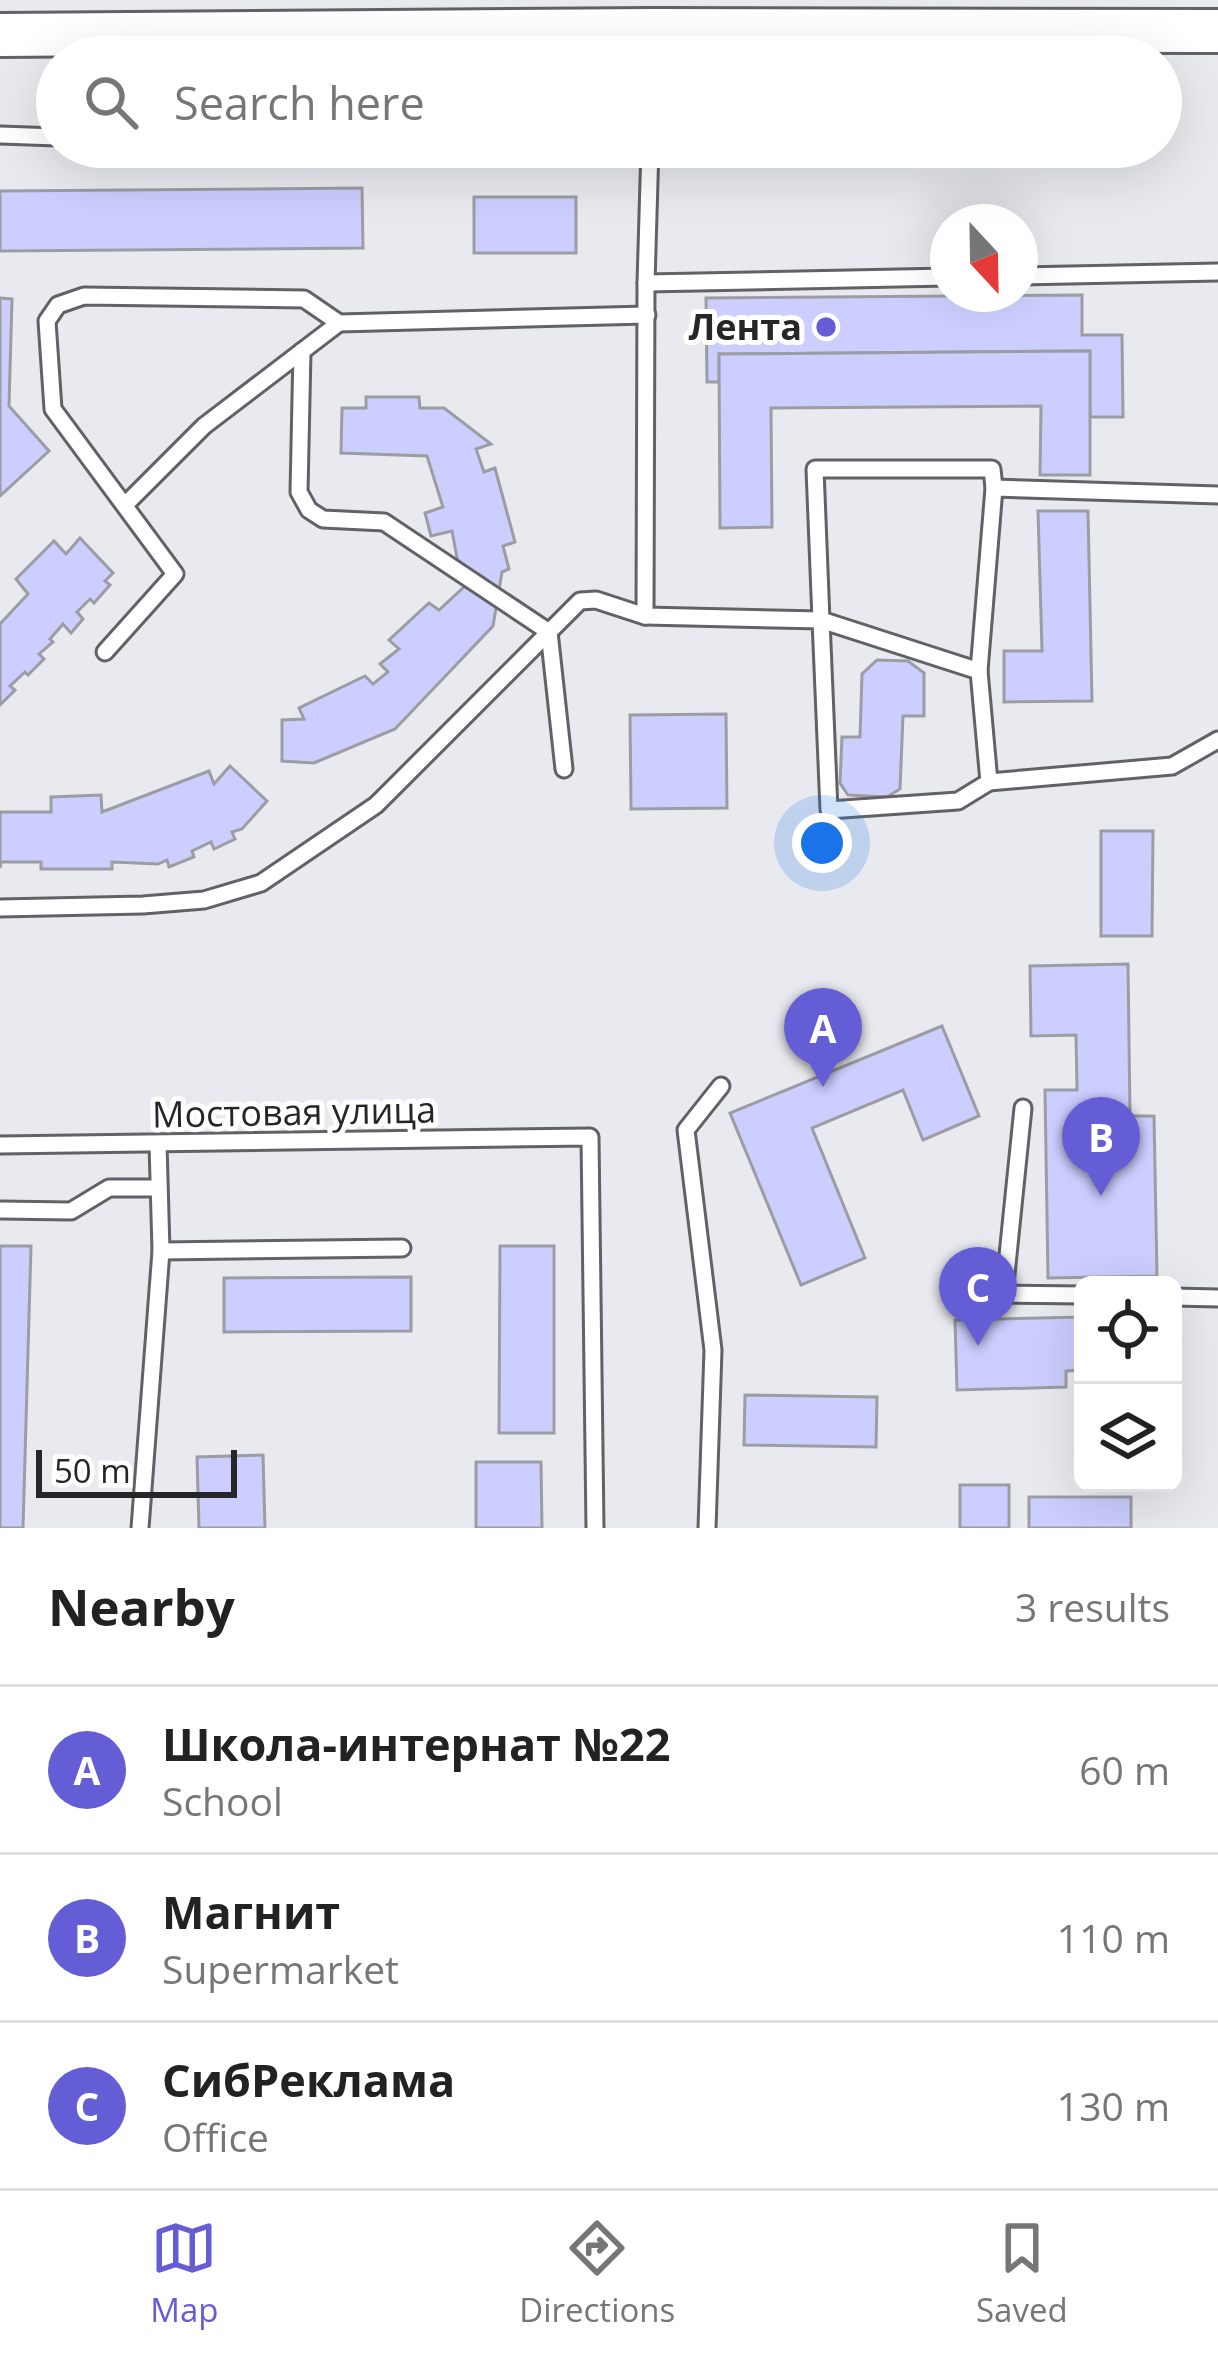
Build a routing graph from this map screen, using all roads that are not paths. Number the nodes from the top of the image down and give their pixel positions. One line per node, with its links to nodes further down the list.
1 (797, 15): 2 (main road); 5 (main road)
2 (1218, 31)
3 (0, 35): 4 (main road)
4 (43, 36)
5 (660, 36)
6 (0, 135): 7 (lane)
7 (36, 136)
8 (649, 168): 12 (lane)
9 (1218, 272): 10 (lane)
10 (1038, 276)
11 (930, 277): 12 (lane)
12 (646, 283): 13 (lane)
13 (647, 315): 14 (lane); 19 (lane)
14 (338, 323): 15 (lane); 18 (lane)
15 (302, 351): 18 (lane); 21 (lane)
16 (994, 488): 17 (lane); 20 (lane); 23 (lane)
17 (1218, 495)
18 (126, 504): 22 (lane)
19 (645, 616): 20 (lane); 21 (lane)
20 (821, 620): 23 (lane); 26 (lane)
21 (548, 632): 25 (lane); 27 (lane)
22 (105, 652)
23 (979, 671): 26 (lane)
24 (1218, 740): 26 (lane)
25 (564, 769)
26 (989, 782)
27 (0, 908)
28 (721, 1087): 41 (lane)
29 (1023, 1108): 36 (lane)
30 (158, 1144): 31 (lane, Мостовая улица); 32 (lane); 40 (lane, Мостовая улица)
31 (0, 1145)
32 (159, 1188): 33 (lane); 35 (lane)
33 (0, 1210)
34 (402, 1248): 35 (lane)
35 (161, 1251): 39 (lane)
36 (1074, 1295)
37 (1182, 1298): 38 (lane)
38 (1218, 1298)
39 (140, 1528)
40 (595, 1528)
41 (707, 1528)

